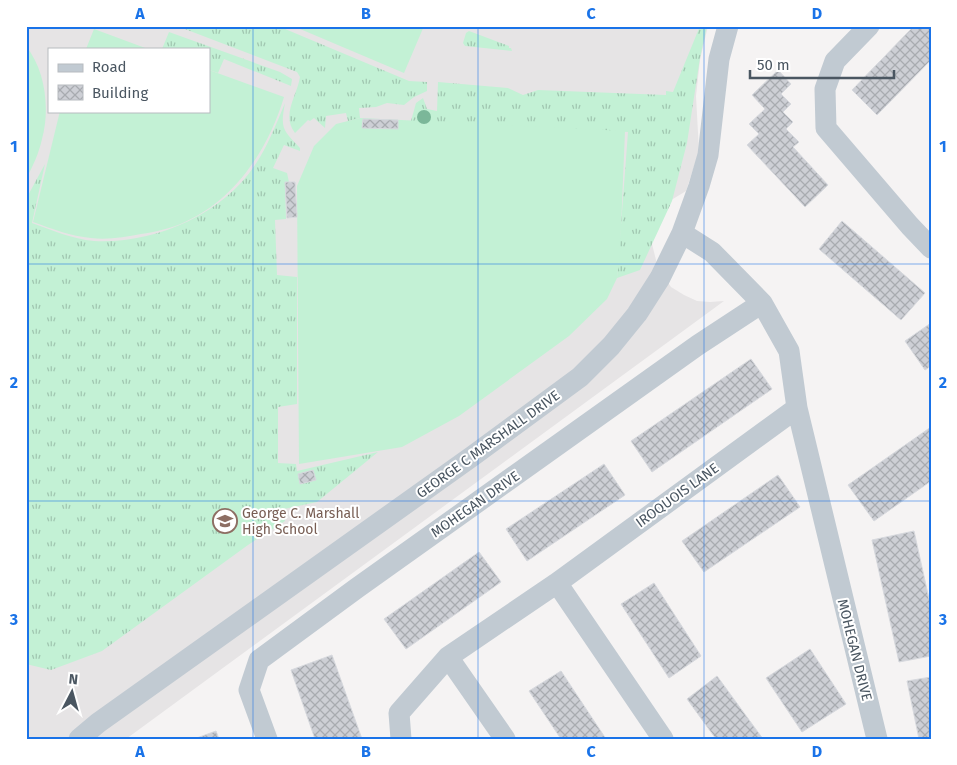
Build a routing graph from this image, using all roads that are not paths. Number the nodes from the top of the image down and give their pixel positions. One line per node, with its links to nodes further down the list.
1 (728, 26): 3 (street, GEORGE C MARSHALL DRIVE)
2 (869, 26): 4 (street)
3 (682, 233): 5 (street, MOHEGAN DRIVE); 9 (street, GEORGE C MARSHALL DRIVE)
4 (931, 248)
5 (762, 303): 6 (street, MOHEGAN DRIVE); 10 (street, MOHEGAN DRIVE)
6 (797, 408): 7 (street, IROQUOIS LANE); 14 (street, MOHEGAN DRIVE)
7 (557, 583): 8 (street, IROQUOIS LANE); 13 (street)
8 (448, 657): 11 (street, IROQUOIS LANE); 12 (street)
9 (79, 739)
10 (267, 739)
11 (401, 739)
12 (505, 739)
13 (662, 739)
14 (877, 739)

